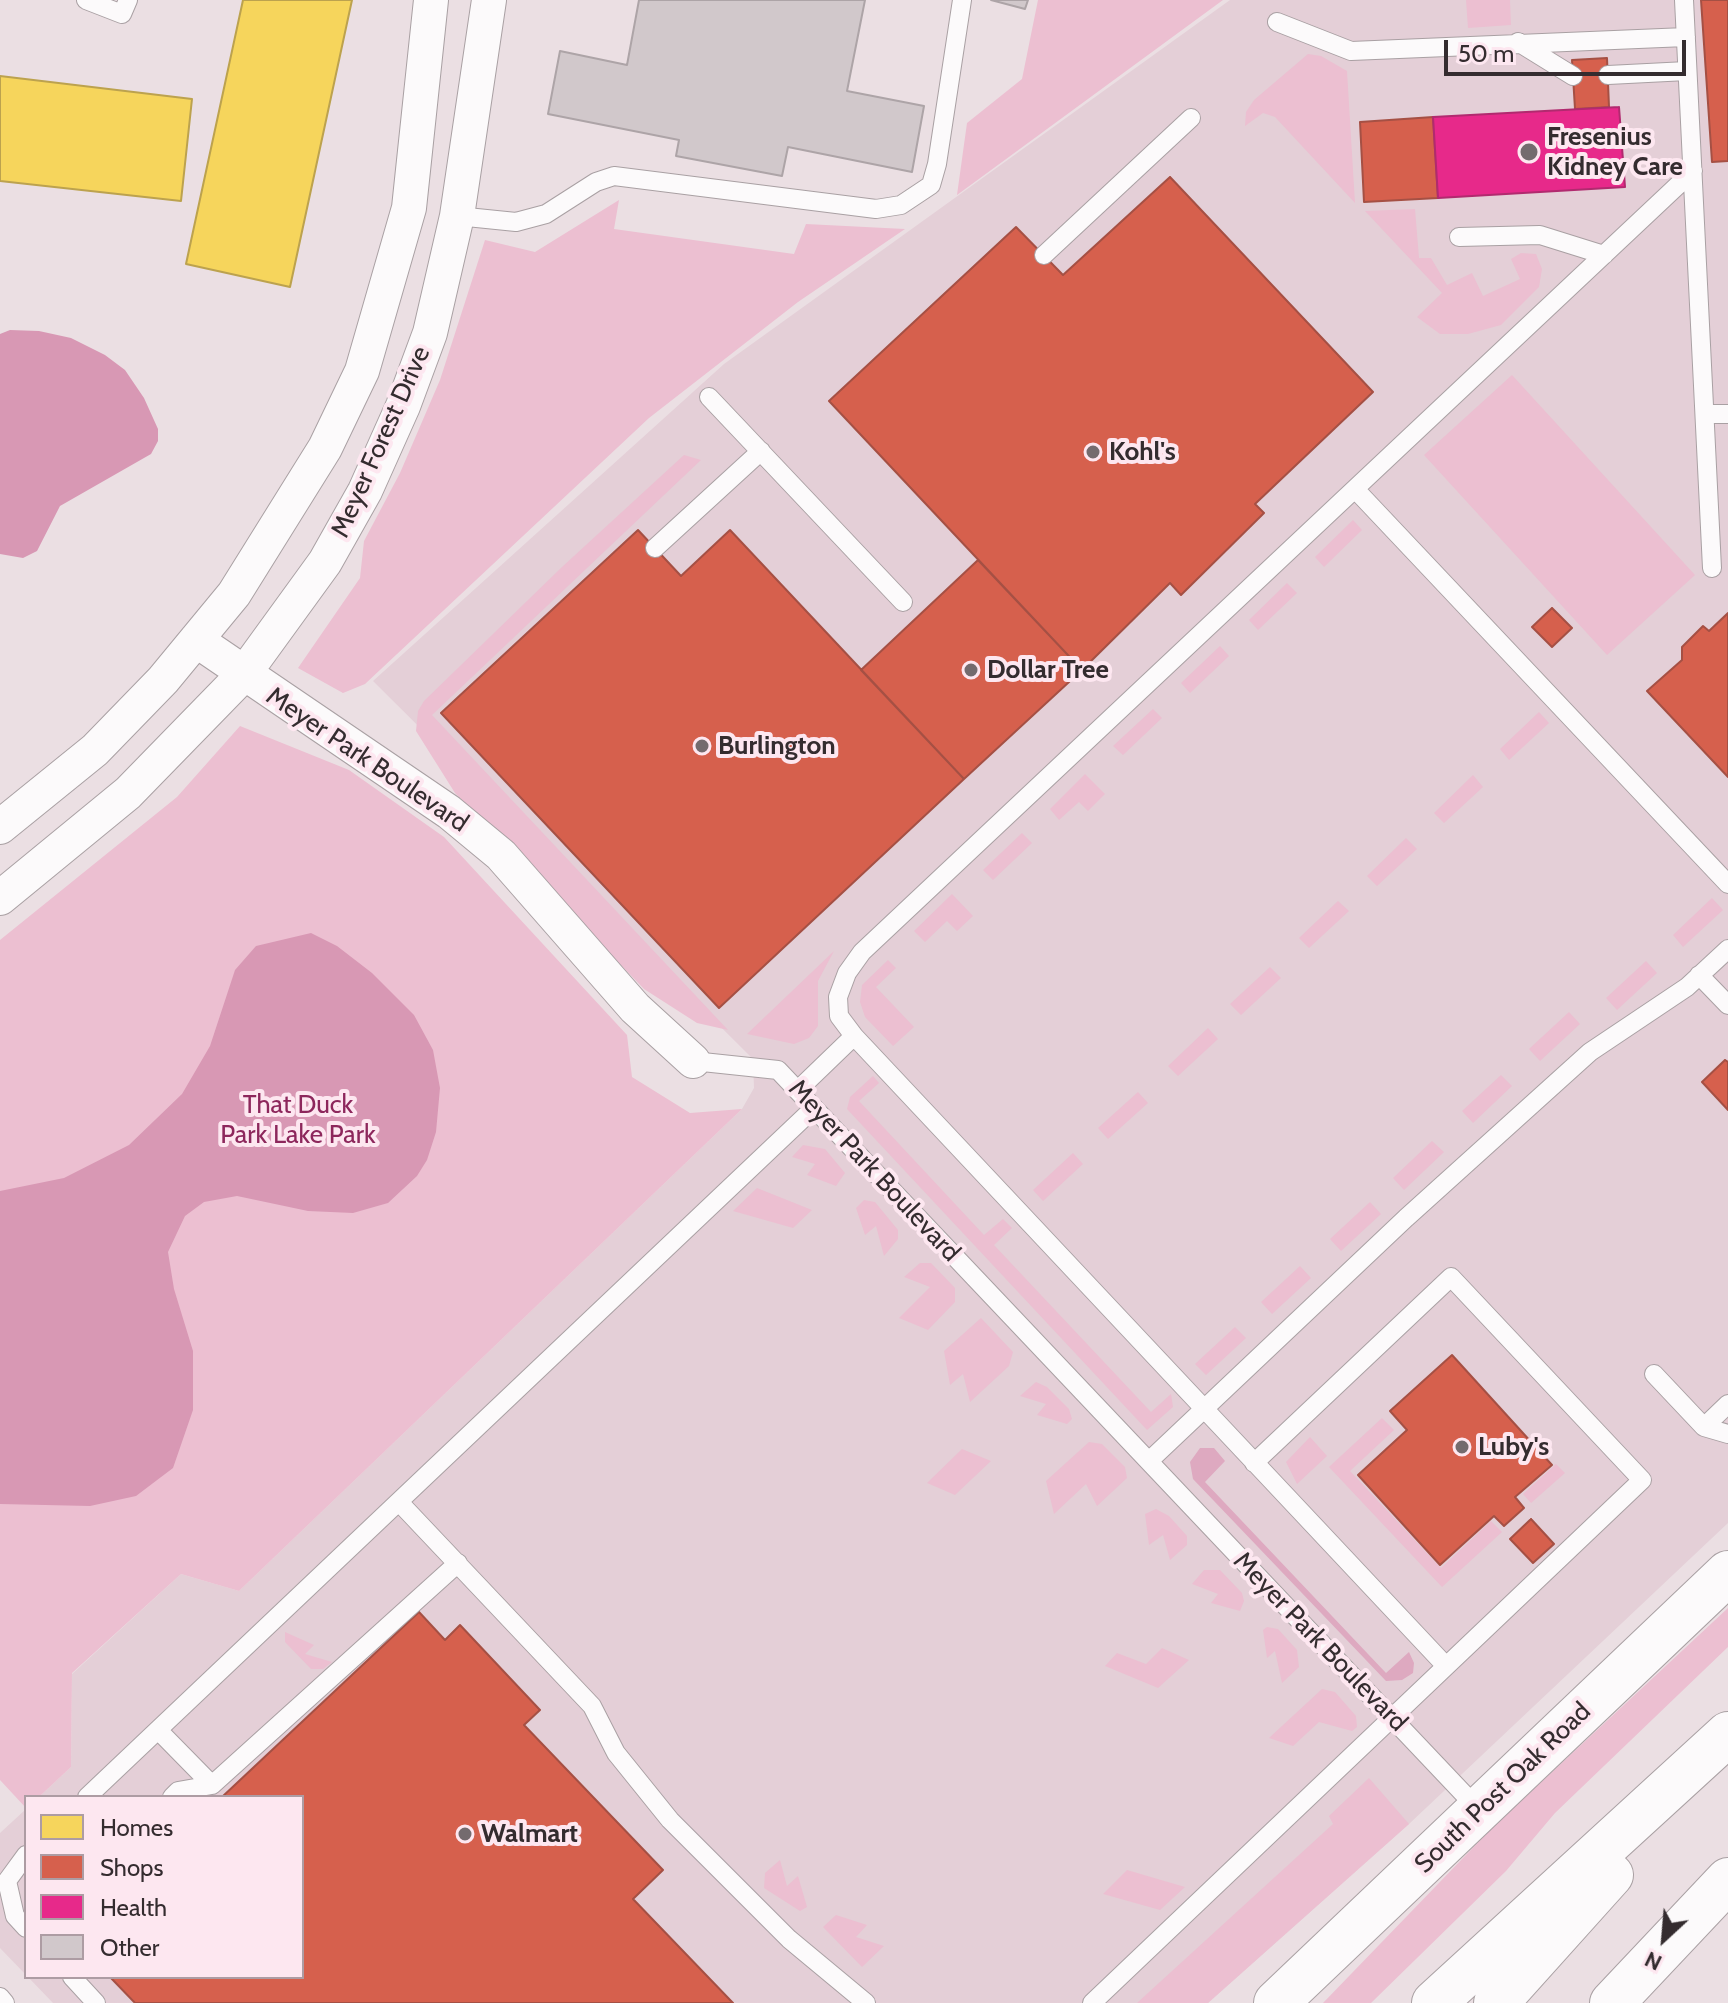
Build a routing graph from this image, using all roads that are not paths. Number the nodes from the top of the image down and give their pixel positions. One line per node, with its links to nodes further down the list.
1 (86, 0): 2 (lane)
2 (128, 0)
3 (431, 0): 15 (street, Meyer Forest Drive)
4 (489, 0): 16 (street, Meyer Forest Drive)
5 (962, 0): 16 (lane)
6 (1684, 0): 8 (lane)
7 (1277, 22): 9 (lane)
8 (1686, 37): 9 (lane); 10 (lane)
9 (1518, 42): 12 (lane)
10 (1687, 71): 11 (lane); 14 (lane)
11 (1608, 75)
12 (1573, 76)
13 (1191, 118): 18 (lane)
14 (1693, 171): 19 (lane); 21 (lane)
15 (409, 208): 16 (street); 28 (street, Meyer Forest Drive)
16 (457, 216): 29 (street, Meyer Forest Drive)
17 (1459, 237): 19 (lane)
18 (1044, 255)
19 (1604, 255): 24 (lane)
20 (709, 397): 23 (lane)
21 (1705, 414): 22 (lane); 26 (lane)
22 (1728, 414)
23 (761, 451): 25 (lane); 27 (lane)
24 (1355, 489): 31 (lane); 37 (lane)
25 (655, 548)
26 (1712, 568)
27 (903, 602)
28 (196, 640): 29 (street, Meyer Park Boulevard); 30 (street, Meyer Forest Drive)
29 (243, 675): 32 (street, Meyer Forest Drive); 38 (street, Meyer Park Boulevard)
30 (0, 827)
31 (1728, 884)
32 (4, 886)
33 (1721, 955): 34 (lane); 35 (lane)
34 (1699, 975): 36 (lane); 43 (lane)
35 (1728, 975)
36 (1728, 1005)
37 (854, 1036): 39 (lane); 43 (lane)
38 (693, 1061): 39 (lane, Meyer Park Boulevard)
39 (798, 1090): 40 (lane, Meyer Park Boulevard)
40 (814, 1108): 46 (lane, Meyer Park Boulevard); 48 (lane)
41 (1654, 1374): 44 (lane)
42 (1728, 1404): 44 (lane)
43 (1205, 1410): 46 (lane); 47 (lane)
44 (1704, 1427): 45 (lane)
45 (1728, 1434)
46 (1149, 1461): 52 (lane, Meyer Park Boulevard)
47 (1254, 1463): 51 (lane); 51 (lane)
48 (399, 1502): 49 (lane); 53 (lane)
49 (458, 1563): 56 (lane); 67 (lane)
50 (1728, 1573): 59 (main road, South Post Oak Road)
51 (1445, 1665): 52 (lane)
52 (1394, 1718): 59 (lane, Meyer Park Boulevard); 68 (lane)
53 (158, 1730): 56 (lane); 57 (lane)
54 (1728, 1734): 70 (main road)
55 (1728, 1746): 71 (main road)
56 (212, 1785): 58 (lane)
57 (89, 1795)
58 (174, 1795)
59 (1480, 1811): 69 (main road, South Post Oak Road)
60 (24, 1858): 62 (lane)
61 (1728, 1880): 72 (main road)
62 (24, 1926)
63 (74, 1979): 66 (lane)
64 (0, 1997): 65 (lane)
65 (5, 2003)
66 (96, 2003)
67 (866, 2003)
68 (1092, 2003)
69 (1276, 2003)
70 (1434, 2003)
71 (1496, 2003)
72 (1612, 2003)

